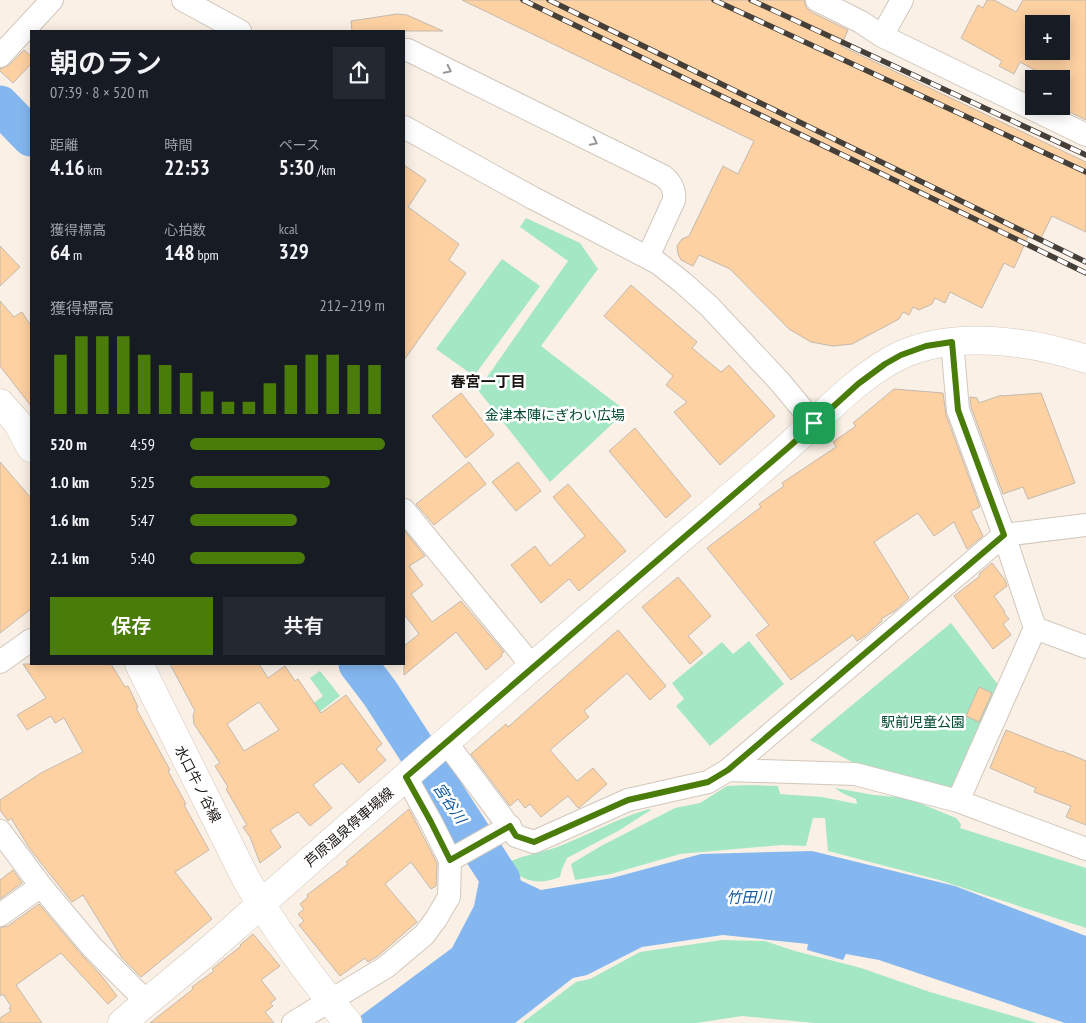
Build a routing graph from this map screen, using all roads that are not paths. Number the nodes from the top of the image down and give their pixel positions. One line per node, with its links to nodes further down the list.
1 (52, 0): 8 (street)
2 (183, 0): 5 (street)
3 (817, 0): 6 (street)
4 (902, 0): 6 (street)
5 (227, 28)
6 (882, 36): 10 (street)
7 (405, 50): 11 (street, one-way to 11)
8 (0, 56)
9 (405, 128): 11 (street)
10 (1086, 134)
11 (648, 257): 15 (street)
12 (952, 342): 13 (main road, 芦原温泉停車場線); 15 (main road, 芦原温泉停車場線); 19 (street)
13 (1086, 359)
14 (0, 403): 16 (main road)
15 (814, 423): 25 (main road, 芦原温泉停車場線)
16 (30, 446)
17 (405, 511): 25 (street)
18 (1086, 525): 19 (street)
19 (1004, 535): 20 (street); 27 (street)
20 (1035, 628): 22 (street); 29 (street)
21 (30, 641): 23 (street)
22 (1086, 647)
23 (0, 662)
24 (139, 665): 35 (main road, 水口牛ノ谷線)
25 (533, 666): 26 (main road, 芦原温泉停車場線)
26 (440, 747): 28 (main road, 芦原温泉停車場線); 30 (street)
27 (728, 770): 29 (street); 30 (street)
28 (406, 777): 33 (street); 35 (main road, 芦原温泉停車場線)
29 (958, 801): 32 (street)
30 (510, 826): 33 (street)
31 (0, 831): 34 (street)
32 (1086, 848)
33 (450, 860): 37 (street)
34 (40, 886): 36 (street); 38 (street)
35 (260, 904): 37 (main road, 水口牛ノ谷線); 38 (main road, 芦原温泉停車場線)
36 (0, 915)
37 (329, 1000): 40 (street); 41 (main road, 水口牛ノ谷線)
38 (147, 1002): 39 (main road, 芦原温泉停車場線)
39 (122, 1023)
40 (293, 1023)
41 (348, 1023)

